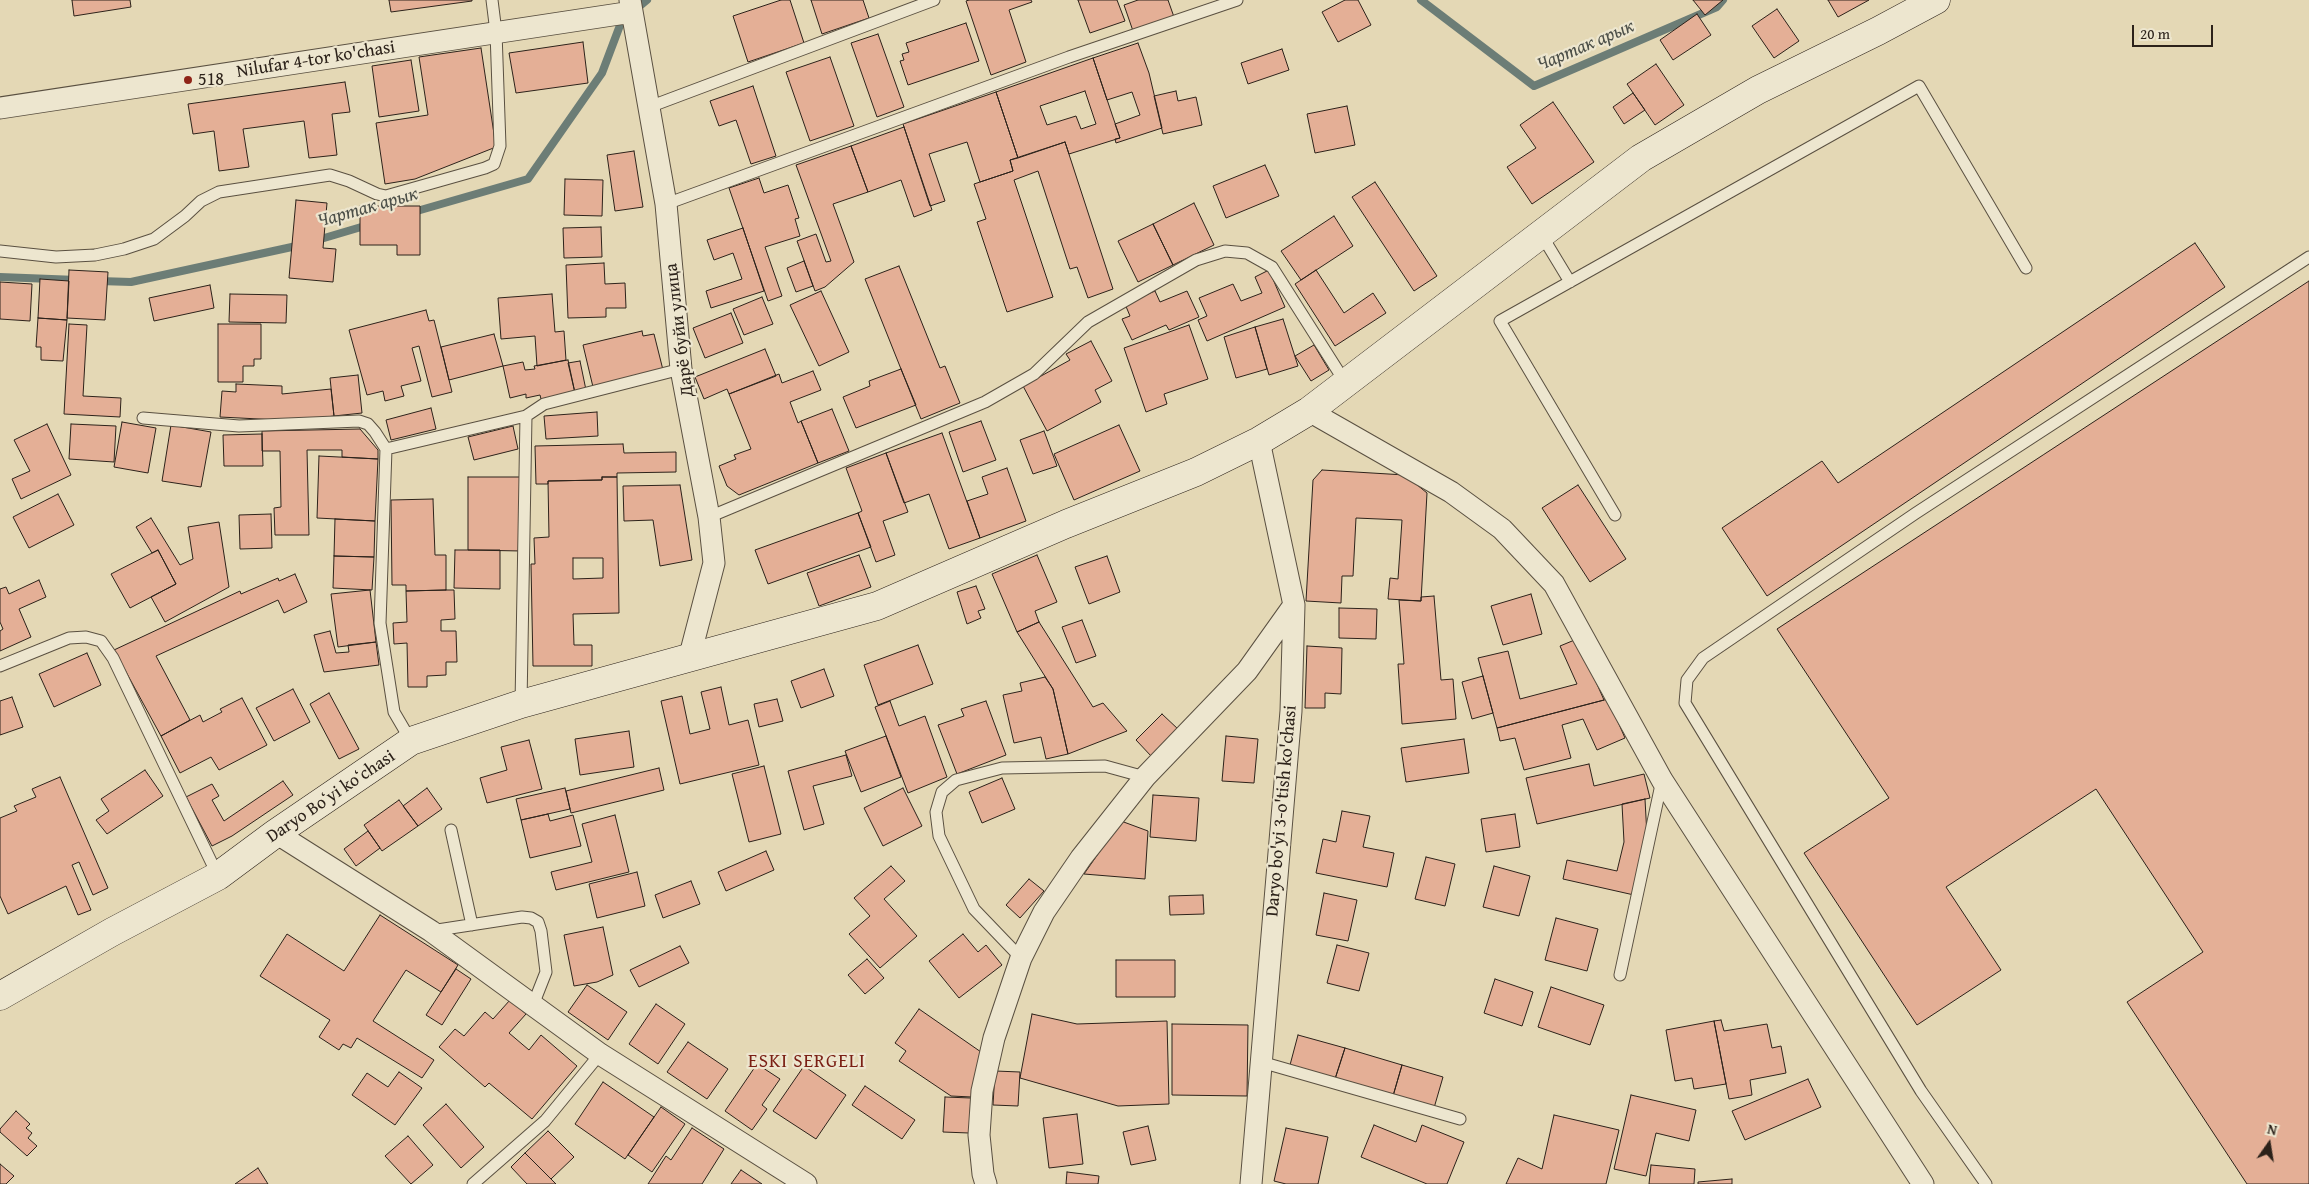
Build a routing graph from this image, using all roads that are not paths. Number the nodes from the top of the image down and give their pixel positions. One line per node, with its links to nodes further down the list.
1 (492, 0): 6 (lane)
2 (934, 0): 7 (lane)
3 (1237, 0): 9 (lane)
4 (1936, 0): 10 (street, Daryo Boʻyi koʻchasi)
5 (631, 6): 6 (street, Nilufar 4-tor ko'chasi); 7 (street, Дарё буйи улица)
6 (496, 32): 8 (street, Nilufar 4-tor ko'chasi); 11 (lane)
7 (650, 107): 9 (street, Дарё буйи улица)
8 (0, 108)
9 (666, 204): 15 (street, Дарё буйи улица)
10 (1541, 234): 14 (lane); 16 (street, Daryo Boʻyi koʻchasi)
11 (0, 251)
12 (2309, 257): 48 (lane)
13 (2026, 268): 14 (lane)
14 (1570, 282): 22 (lane)
15 (681, 369): 18 (lane); 23 (street, Дарё буйи улица)
16 (1344, 382): 17 (street, Daryo Boʻyi koʻchasi); 23 (lane)
17 (1309, 411): 20 (street, Daryo Boʻyi koʻchasi); 30 (street)
18 (526, 416): 21 (lane); 27 (lane)
19 (143, 418): 21 (lane)
20 (1259, 441): 24 (street, Daryo bo'yi 3-o'tish ko'chasi); 25 (street, Daryo Boʻyi koʻchasi)
21 (386, 449): 28 (lane)
22 (1615, 515)
23 (709, 517): 25 (street, Дарё буйи улица)
24 (1294, 605): 29 (street); 41 (street, Daryo bo'yi 3-o'tish ko'chasi)
25 (689, 659): 27 (street, Daryo Boʻyi koʻchasi)
26 (0, 666): 33 (lane)
27 (521, 704): 28 (street, Daryo Boʻyi koʻchasi)
28 (412, 742): 32 (street, Daryo Boʻyi koʻchasi)
29 (1145, 777): 36 (street); 36 (lane)
30 (1662, 780): 37 (lane); 47 (street)
31 (451, 830): 34 (lane)
32 (276, 833): 33 (street, Daryo Boʻyi koʻchasi); 35 (street)
33 (218, 876): 38 (street, Daryo Boʻyi koʻchasi)
34 (472, 925): 35 (lane); 39 (lane)
35 (431, 931): 39 (street)
36 (1021, 958): 45 (street)
37 (1620, 975)
38 (0, 996)
39 (533, 1005): 40 (street)
40 (600, 1054): 43 (lane); 44 (street)
41 (1261, 1062): 42 (lane); 46 (street, Daryo bo'yi 3-o'tish ko'chasi)
42 (1460, 1119)
43 (473, 1184)
44 (806, 1184)
45 (986, 1184)
46 (1251, 1184)
47 (1923, 1184)
48 (1986, 1184)

